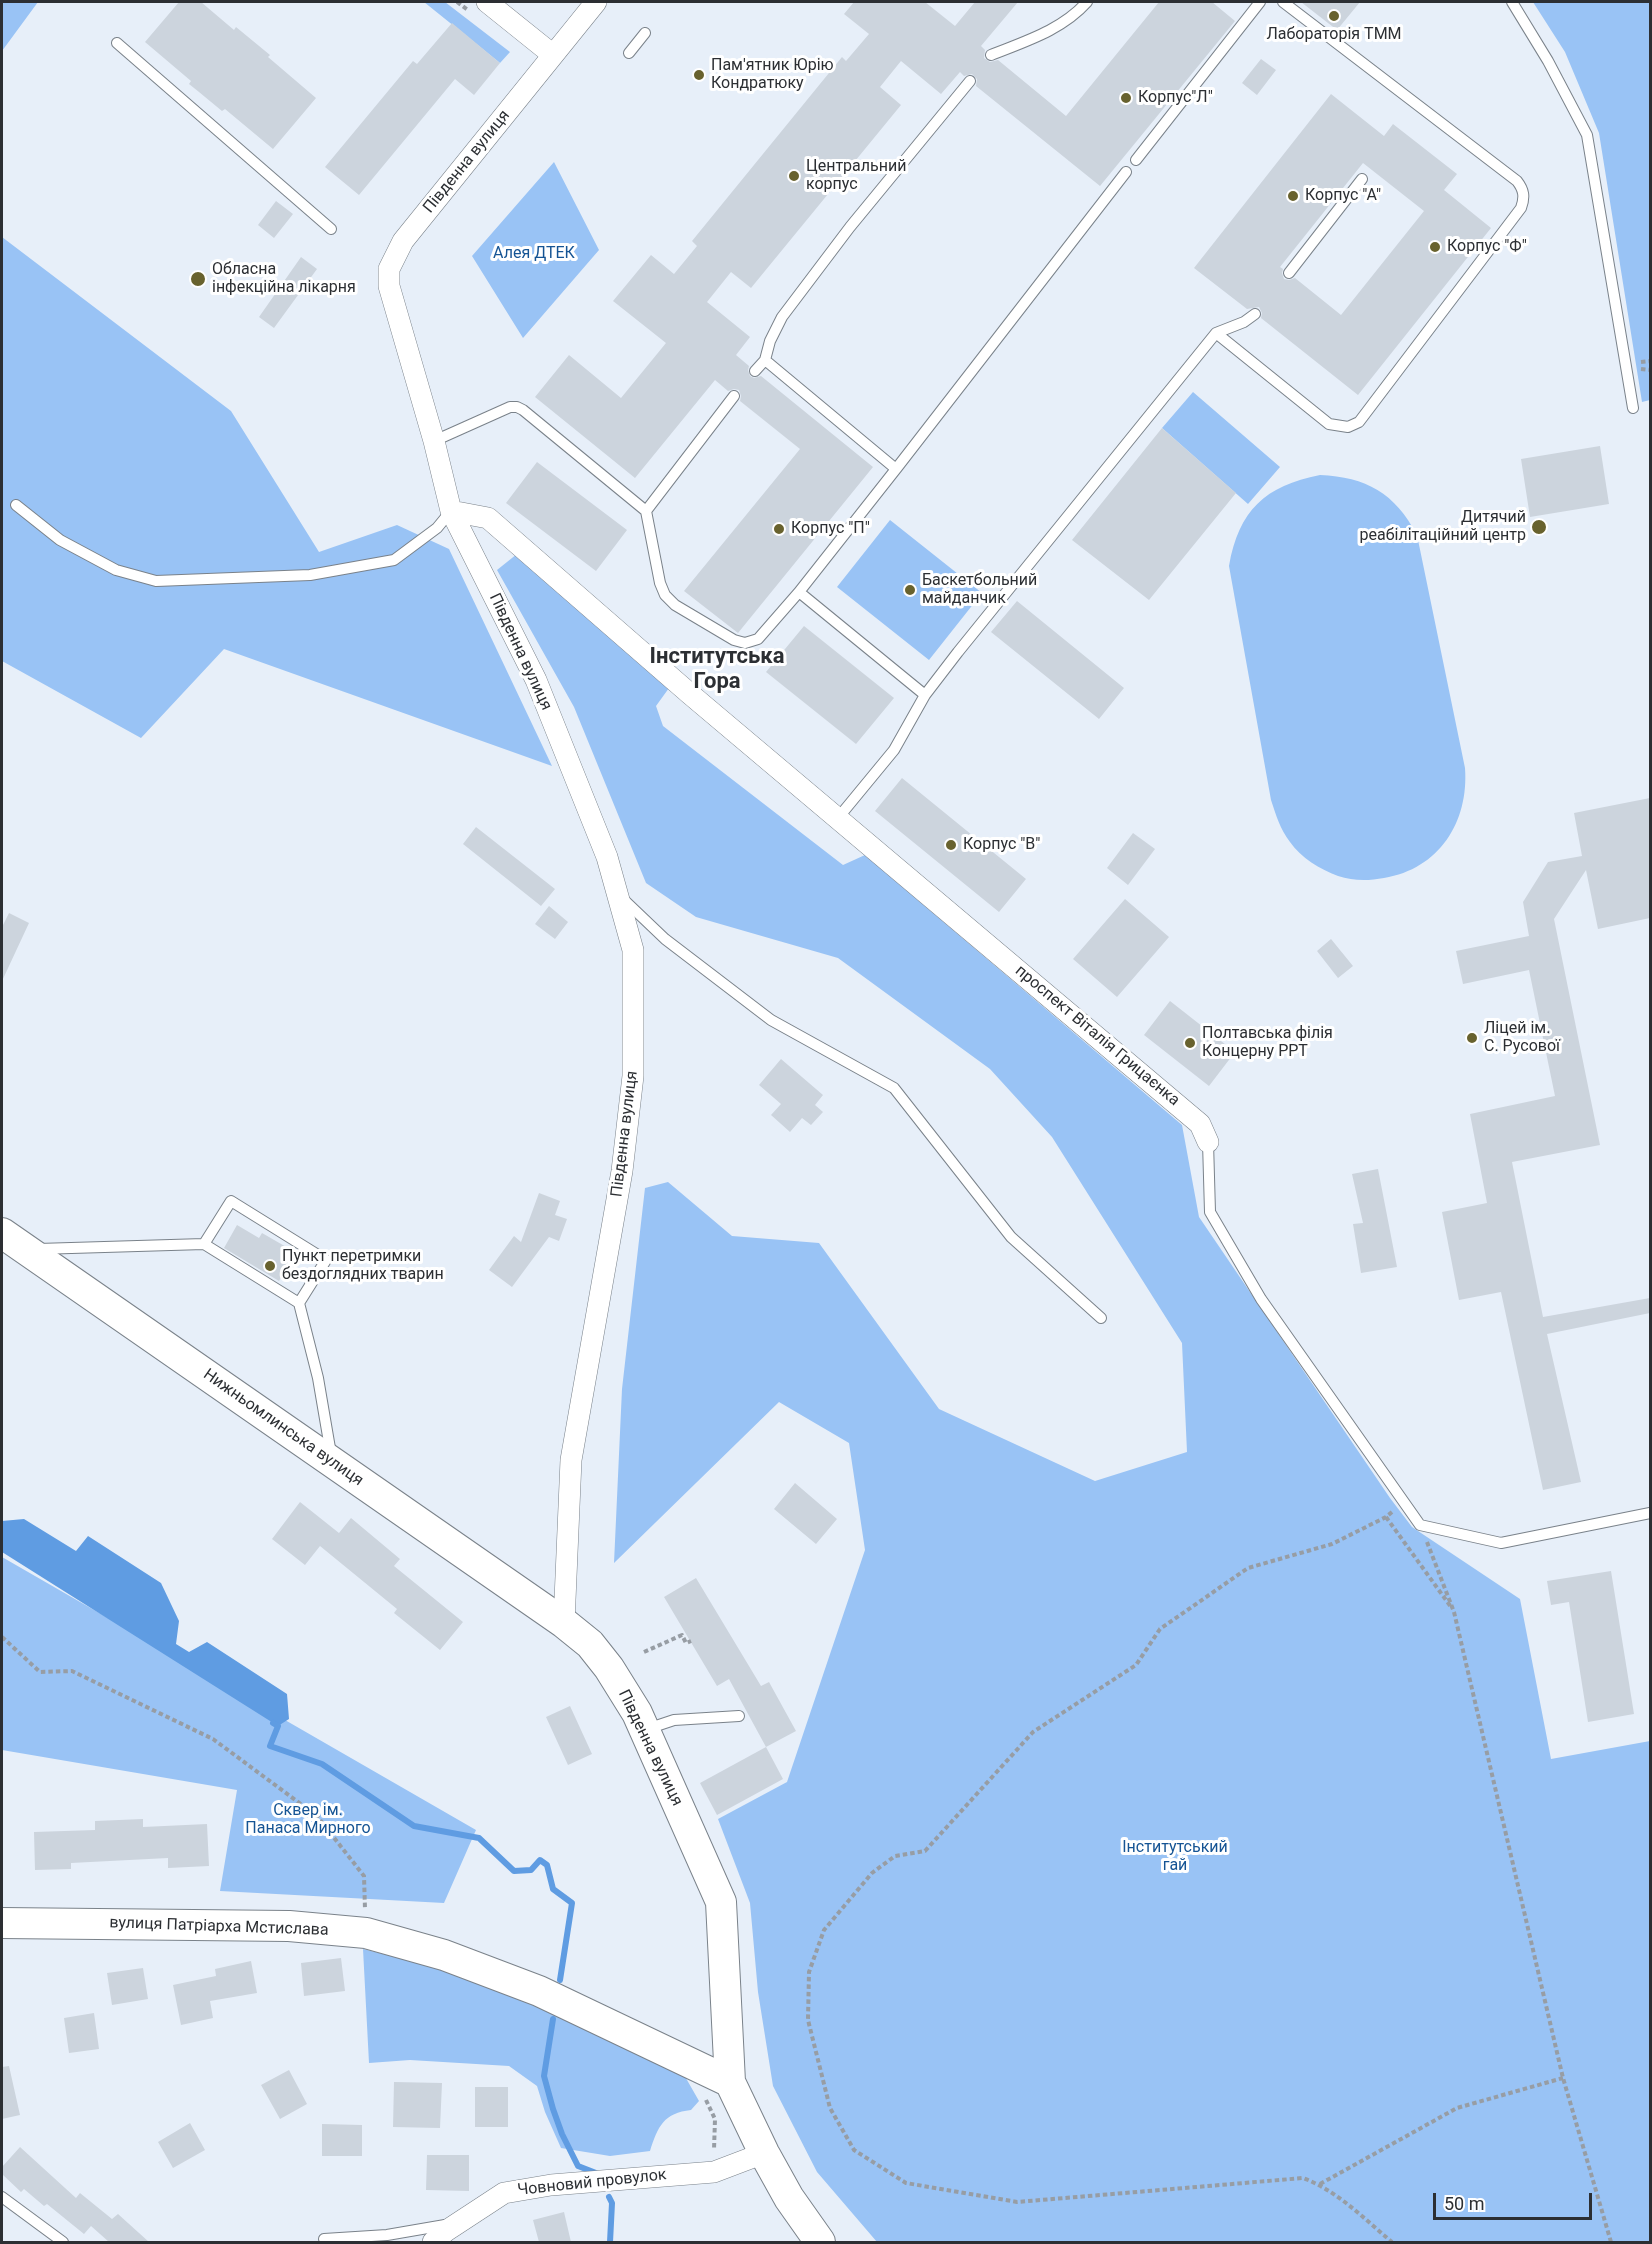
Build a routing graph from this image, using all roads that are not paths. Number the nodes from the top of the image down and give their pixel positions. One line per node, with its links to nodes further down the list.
1 (596, 2): 10 (street, Південна вулиця)
2 (1087, 2): 11 (lane)
3 (1260, 2): 13 (lane)
4 (1283, 2): 19 (lane)
5 (1512, 2): 23 (lane)
6 (479, 7): 10 (street)
7 (645, 33): 9 (lane)
8 (117, 43): 16 (lane)
9 (629, 53)
10 (553, 55): 24 (street, Південна вулиця)
11 (991, 55)
12 (970, 81): 20 (lane)
13 (1136, 160)
14 (1126, 172): 25 (lane)
15 (1362, 179): 17 (lane)
16 (331, 229)
17 (1288, 273)
18 (1255, 314): 19 (lane)
19 (1216, 333): 30 (lane)
20 (765, 360): 21 (lane); 25 (lane)
21 (755, 371)
22 (734, 396): 28 (lane)
23 (1633, 408)
24 (434, 441): 27 (street, Південна вулиця); 28 (lane)
25 (896, 469): 29 (lane)
26 (16, 505): 27 (lane)
27 (451, 511): 31 (street, проспект Віталія Грицаєнка); 32 (street, Південна вулиця)
28 (646, 511): 29 (lane)
29 (799, 592): 30 (lane)
30 (926, 695): 31 (lane)
31 (838, 818): 33 (street, проспект Віталія Грицаєнка)
32 (617, 894): 38 (lane); 41 (street, Південна вулиця)
33 (1208, 1142): 40 (lane, проспект Віталія Грицаєнка)
34 (2, 1233): 36 (main road, Нижньомлинська вулиця)
35 (204, 1244): 36 (lane); 37 (lane); 37 (lane)
36 (26, 1250): 39 (main road, Нижньомлинська вулиця)
37 (299, 1303): 39 (lane)
38 (1101, 1318)
39 (332, 1461): 41 (main road, Нижньомлинська вулиця)
40 (1650, 1514)
41 (564, 1623): 43 (main road, Південна вулиця)
42 (738, 1716): 43 (lane)
43 (644, 1730): 45 (main road, Південна вулиця)
44 (2, 1923): 45 (main road, вулиця Патріарха Мстислава)
45 (730, 2082): 46 (main road, Південна вулиця)
46 (764, 2153): 48 (street, Човновий провулок); 52 (main road, Південна вулиця)
47 (2, 2197): 50 (lane)
48 (463, 2220): 49 (lane); 51 (street, Човновий провулок)
49 (324, 2239)
50 (63, 2242)
51 (433, 2242)
52 (820, 2242)

